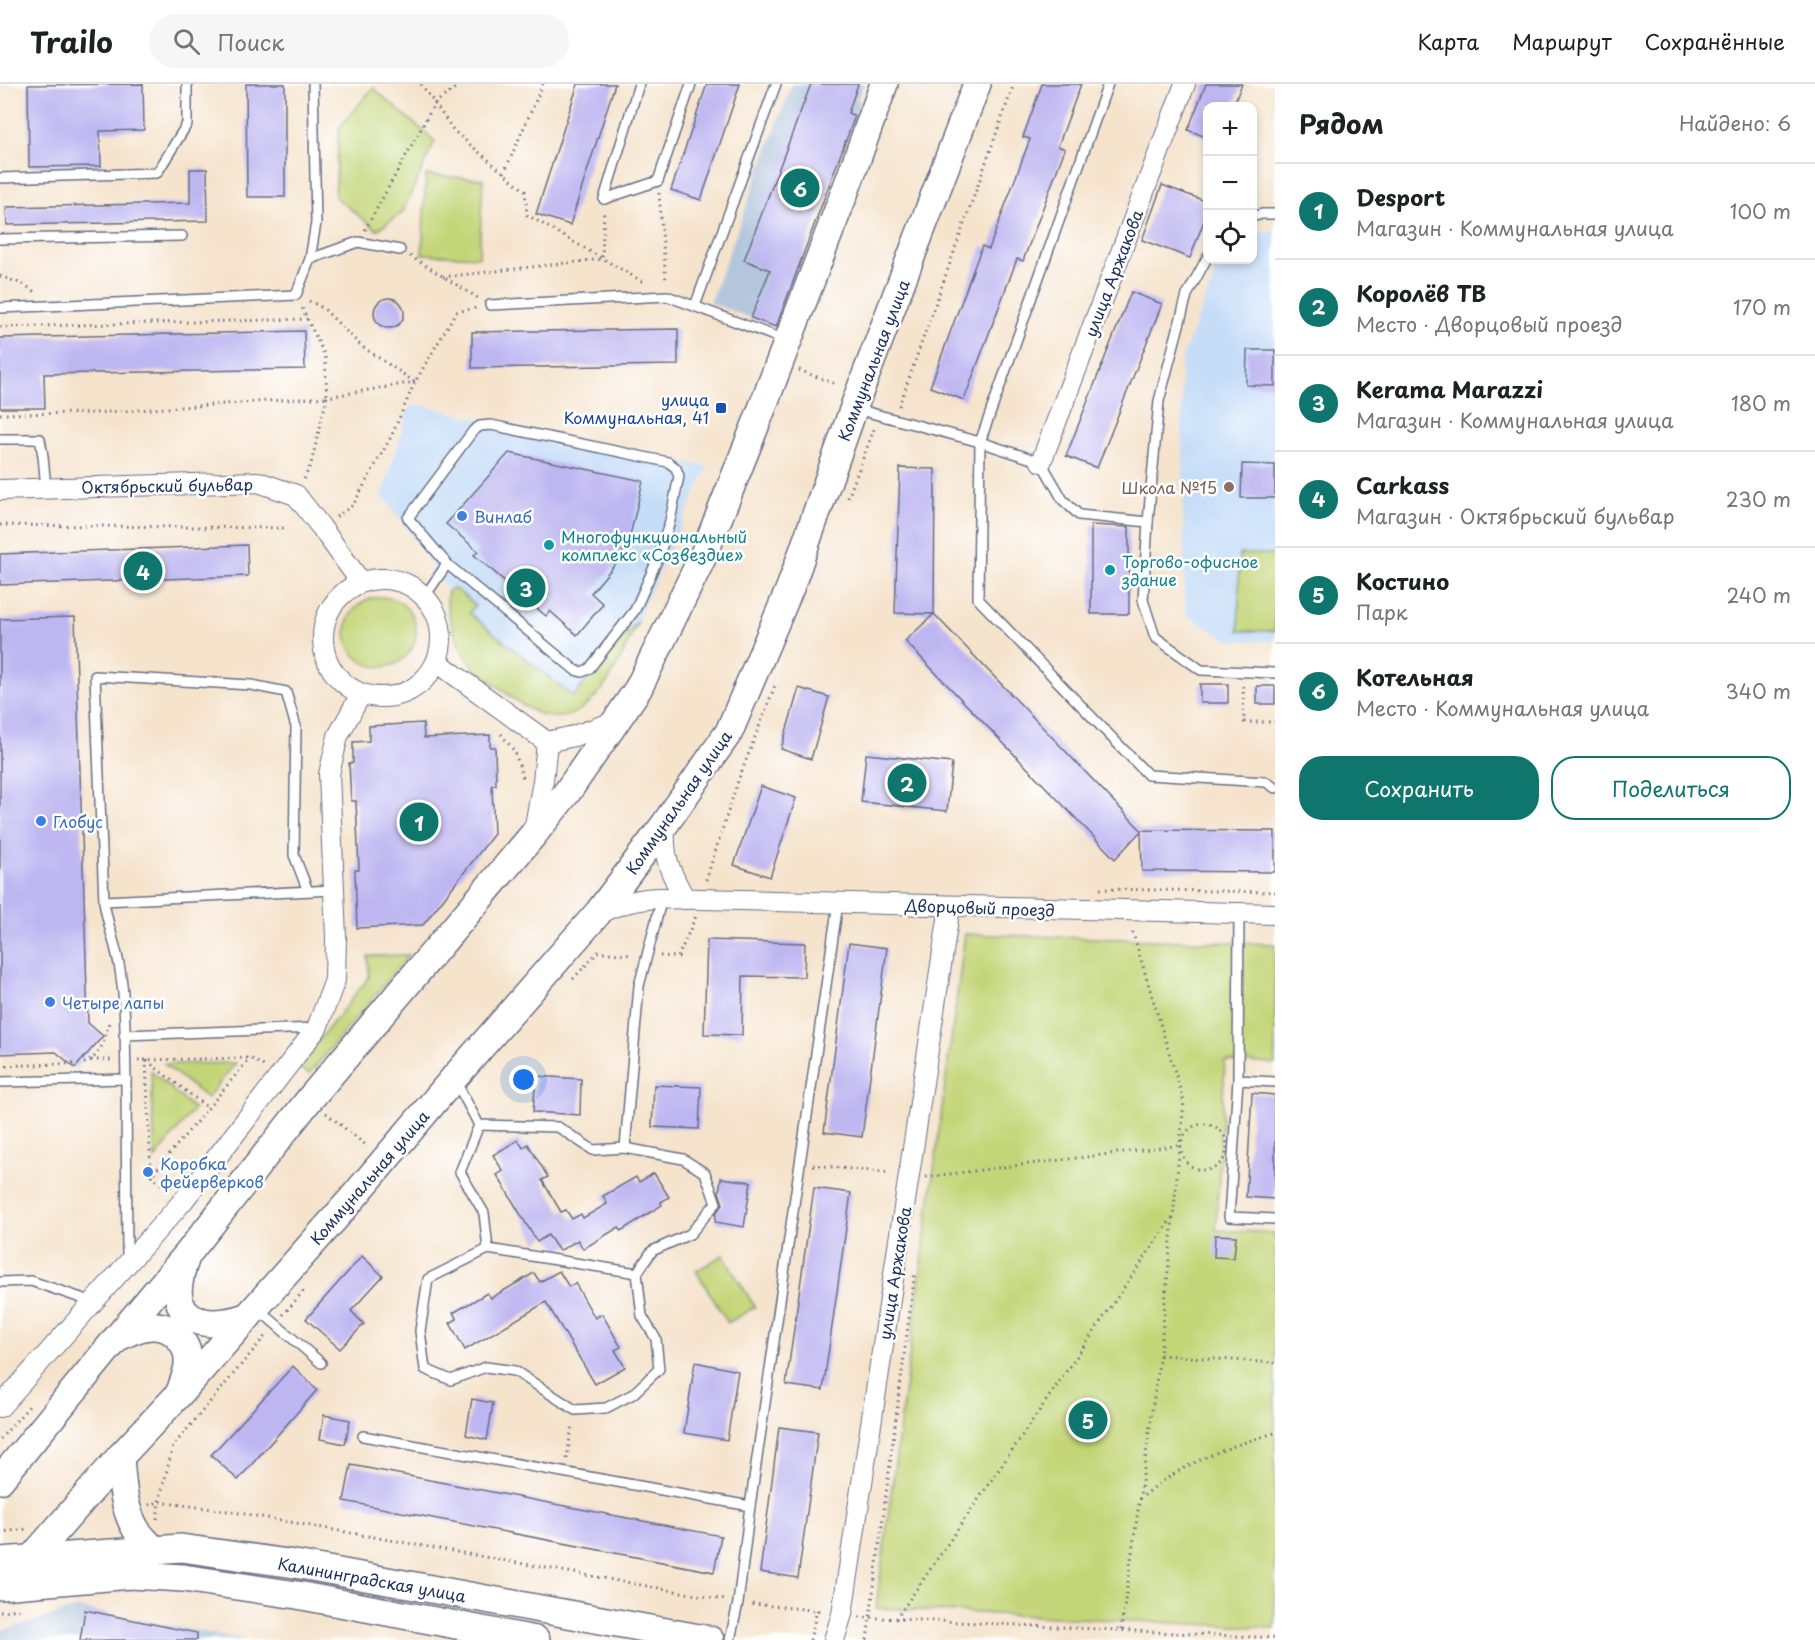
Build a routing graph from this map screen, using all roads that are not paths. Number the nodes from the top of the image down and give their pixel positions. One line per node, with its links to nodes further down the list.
1 (187, 84): 10 (lane)
2 (313, 84): 16 (lane)
3 (639, 84): 4 (lane)
4 (691, 84)
5 (776, 84): 19 (lane)
6 (884, 84): 21 (main road, Коммунальная улица)
7 (977, 84): 22 (main road, Коммунальная улица)
8 (1108, 84): 24 (lane)
9 (1185, 84): 25 (street, улица Аржакова)
10 (0, 178)
11 (1275, 214): 12 (lane)
12 (1257, 216)
13 (182, 236): 14 (lane)
14 (0, 239)
15 (400, 250): 16 (lane)
16 (310, 260): 20 (lane)
17 (1204, 264): 28 (lane)
18 (490, 305): 19 (lane)
19 (695, 306): 21 (lane)
20 (0, 308)
21 (788, 341): 35 (main road, Коммунальная улица)
22 (853, 408): 24 (lane); 38 (main road, Коммунальная улица)
23 (0, 439): 26 (lane)
24 (980, 442): 25 (lane); 37 (lane)
25 (1041, 462): 28 (lane)
26 (46, 488): 27 (street, Октябрьский бульвар); 30 (street, Октябрьский бульвар)
27 (0, 490)
28 (1148, 522): 33 (lane)
29 (447, 564): 29 (lane); 31 (lane)
30 (360, 581): 31 (street); 34 (street)
31 (425, 596): 32 (street)
32 (437, 662): 34 (street); 36 (street)
33 (1275, 673)
34 (361, 694): 40 (street)
35 (617, 721): 36 (street); 39 (main road, Коммунальная улица)
36 (547, 742): 39 (street, Коммунальная улица)
37 (1275, 788)
38 (665, 824): 43 (street); 47 (main road, Коммунальная улица)
39 (533, 835): 61 (main road, Коммунальная улица)
40 (333, 890): 41 (lane); 50 (street)
41 (308, 891): 44 (lane); 44 (lane)
42 (662, 898): 43 (street, Дворцовый проезд); 47 (street, Дворцовый проезд); 58 (lane)
43 (693, 899): 45 (street, Дворцовый проезд)
44 (104, 901): 51 (lane)
45 (838, 903): 46 (street, Дворцовый проезд); 74 (lane)
46 (950, 906): 48 (street, Дворцовый проезд); 81 (street, улица Аржакова)
47 (598, 913): 52 (main road, Коммунальная улица)
48 (1239, 914): 49 (street, Дворцовый проезд); 54 (lane)
49 (1275, 914)
50 (317, 1028): 51 (lane); 62 (street)
51 (124, 1035): 53 (lane)
52 (454, 1078): 57 (lane); 66 (main road, Коммунальная улица)
53 (126, 1079): 55 (lane); 62 (lane)
54 (1238, 1080): 56 (lane); 59 (lane)
55 (0, 1082)
56 (1275, 1082)
57 (479, 1125): 58 (lane); 60 (lane)
58 (625, 1148): 63 (lane)
59 (1275, 1220)
60 (488, 1249): 63 (lane); 63 (lane)
61 (186, 1256): 66 (main road, Коммунальная улица); 67 (main road, Коммунальная улица)
62 (128, 1263): 65 (street)
63 (637, 1273)
64 (0, 1281): 65 (lane)
65 (93, 1302): 70 (street)
66 (251, 1312): 68 (lane); 69 (main road, Коммунальная улица)
67 (116, 1339): 69 (main road, Коммунальная улица); 73 (main road, Коммунальная улица)
68 (321, 1363)
69 (180, 1393): 72 (main road, Коммунальная улица)
70 (0, 1407)
71 (363, 1436): 74 (lane)
72 (120, 1457): 75 (main road); 76 (main road, Коммунальная улица)
73 (0, 1480)
74 (750, 1506): 80 (lane)
75 (153, 1549): 76 (main road, Калининградская улица); 79 (main road, Калининградская улица)
76 (32, 1559): 77 (main road)
77 (7, 1584): 78 (main road, Калининградская улица)
78 (536, 1640)
79 (710, 1640)
80 (730, 1640)
81 (834, 1640)

